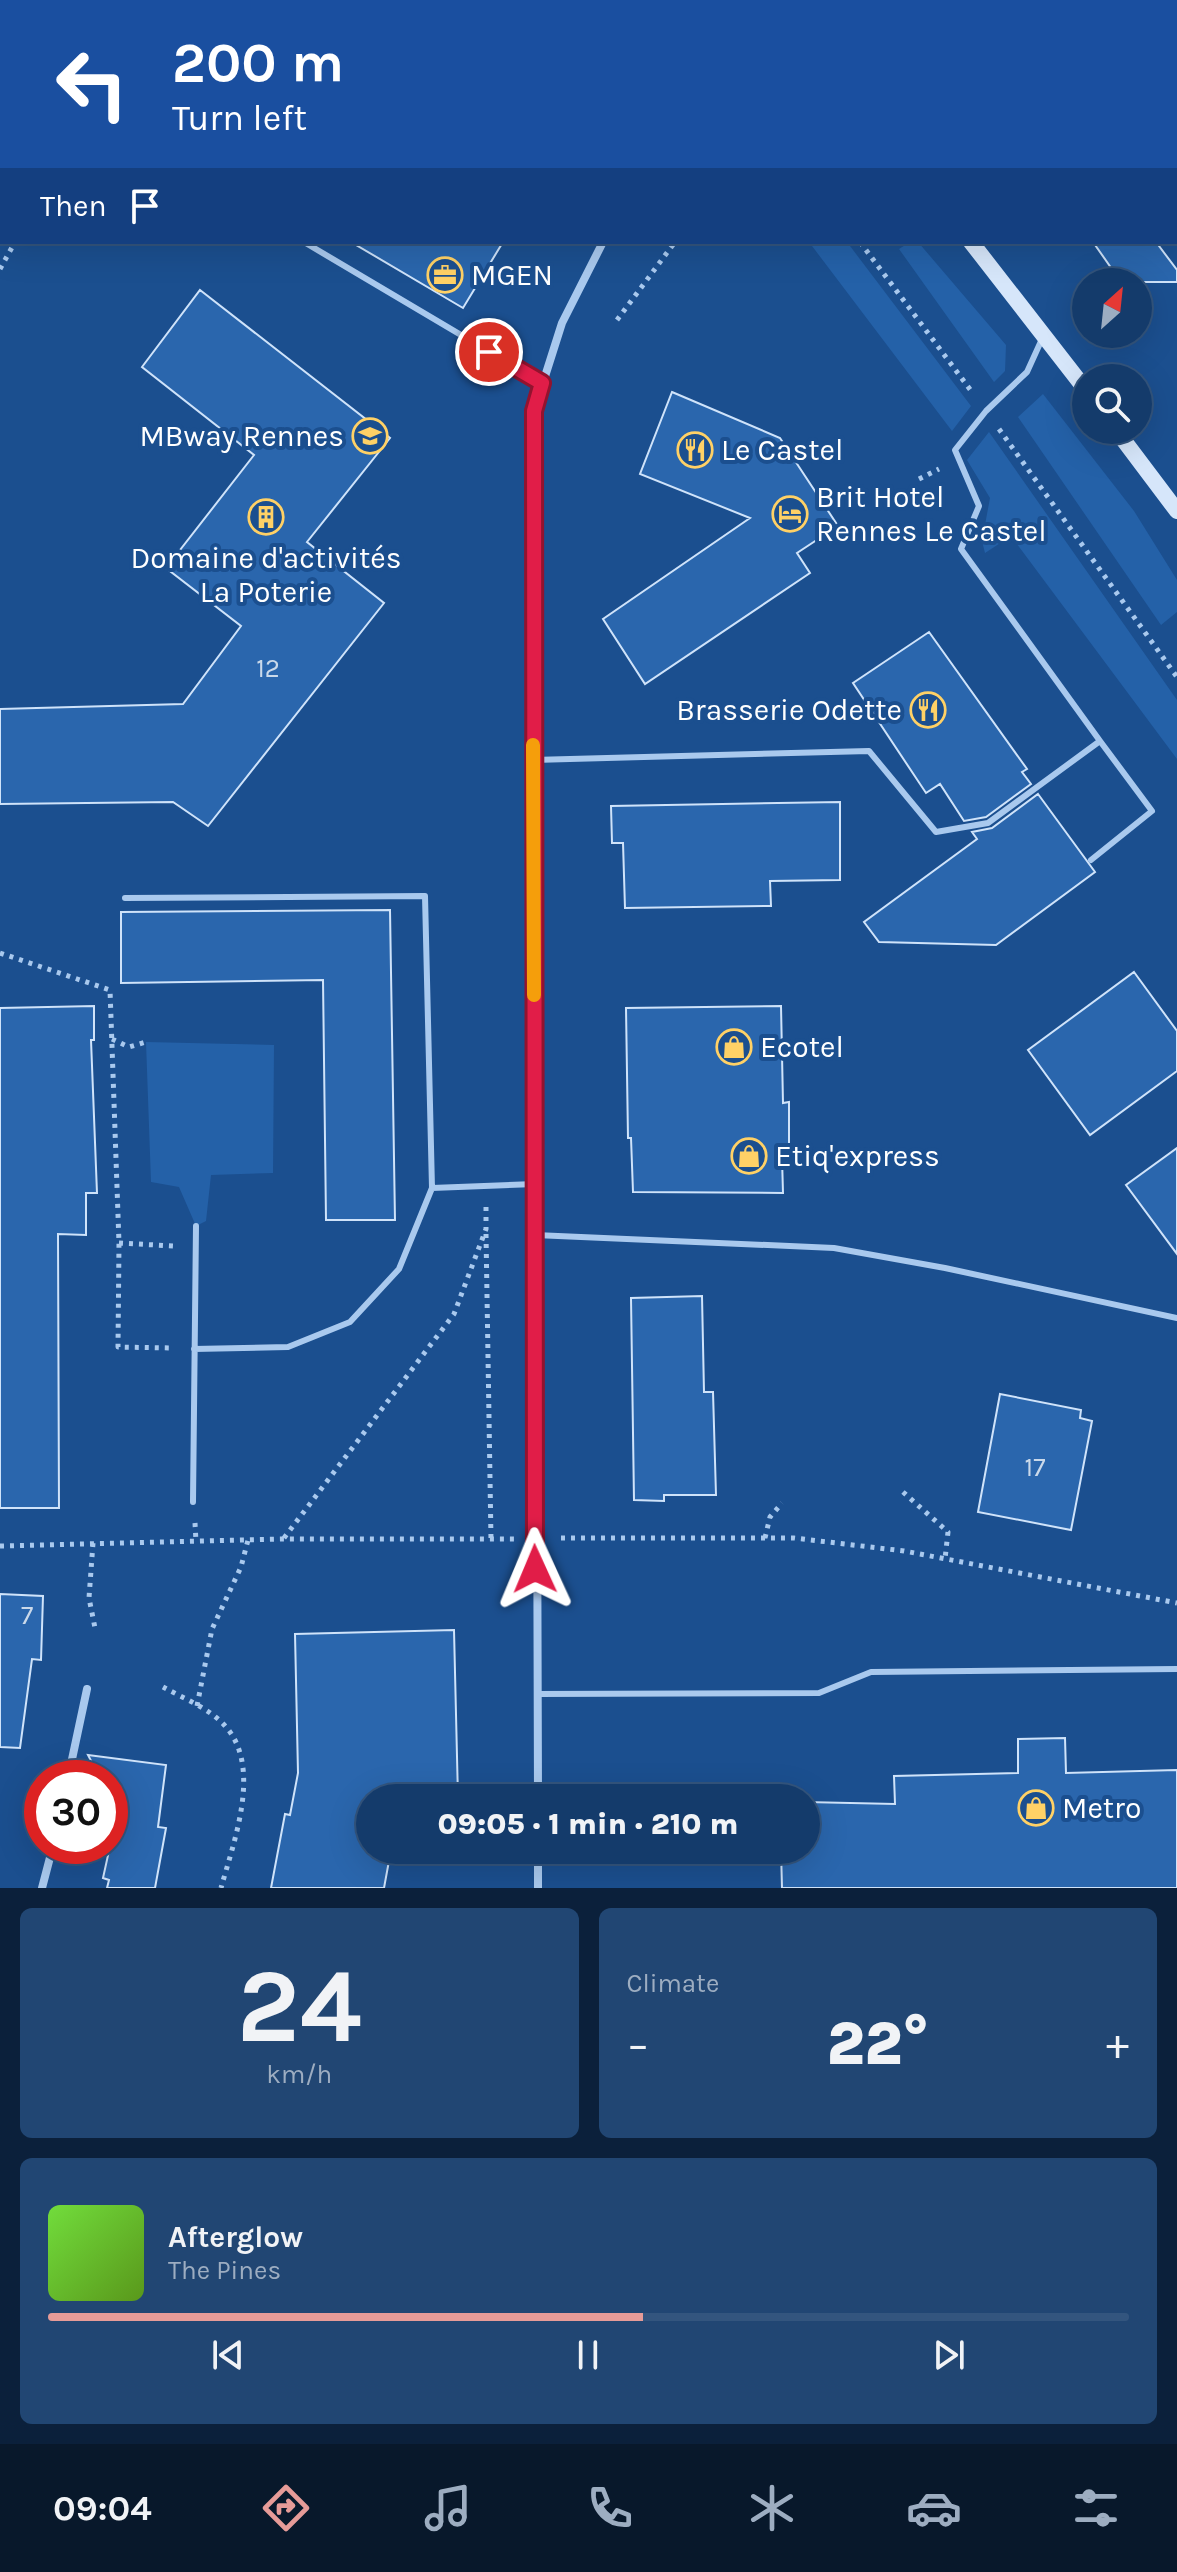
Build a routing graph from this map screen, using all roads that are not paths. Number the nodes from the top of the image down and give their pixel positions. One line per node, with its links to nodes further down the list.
1 (307, 244): 6 (lane)
2 (602, 244): 6 (street)
3 (973, 244): 4 (main road)
4 (1044, 333): 5 (main road); 9 (lane)
5 (1072, 371)
6 (542, 383): 10 (street)
7 (1127, 444): 8 (main road)
8 (1177, 511)
9 (1100, 741): 10 (lane); 11 (lane)
10 (533, 760): 13 (street)
11 (1091, 860)
12 (125, 898): 14 (lane)
13 (535, 1184): 14 (lane); 16 (street)
14 (432, 1188): 18 (lane)
15 (196, 1226): 18 (lane)
16 (535, 1235): 17 (lane); 22 (street)
17 (1177, 1318)
18 (194, 1349): 19 (lane)
19 (193, 1502)
20 (1177, 1669): 22 (lane)
21 (87, 1689): 23 (street)
22 (537, 1694): 24 (street)
23 (72, 1760)
24 (538, 1784)
25 (48, 1864): 27 (street)
26 (538, 1864): 28 (street)
27 (42, 1888)
28 (538, 1888)

